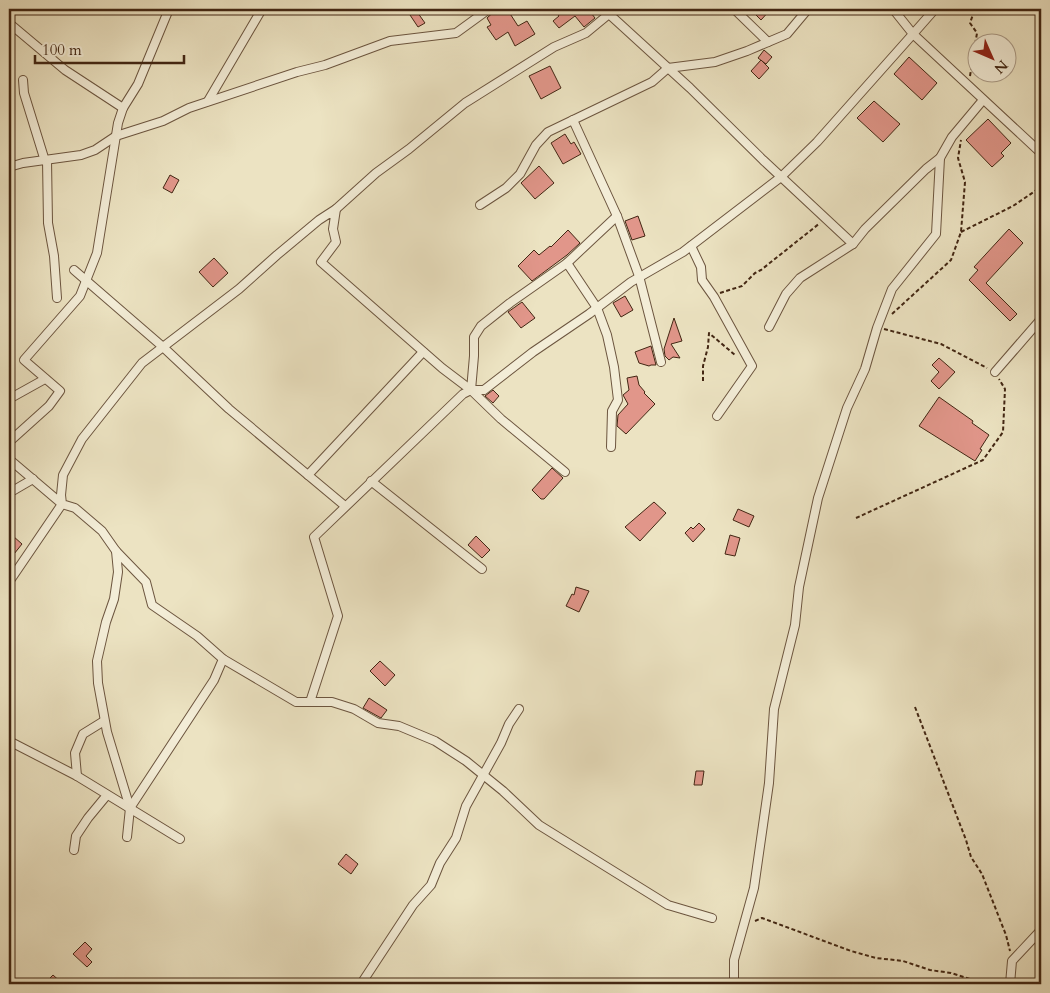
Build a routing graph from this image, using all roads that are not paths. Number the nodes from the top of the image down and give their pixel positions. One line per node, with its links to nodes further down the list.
1 (169, 9): 16 (street)
2 (262, 9): 15 (street)
3 (489, 9): 15 (street)
4 (734, 9): 11 (street)
5 (808, 9): 11 (street)
6 (893, 9): 10 (street)
7 (935, 9): 10 (street)
8 (608, 11): 12 (street); 25 (street)
9 (9, 23): 16 (street)
10 (913, 34): 14 (street); 23 (street)
11 (768, 42): 12 (street)
12 (668, 68): 17 (street); 23 (street)
13 (23, 80): 21 (street)
14 (983, 100): 19 (street); 20 (street)
15 (208, 101): 18 (street)
16 (123, 108): 18 (street)
17 (573, 120): 24 (street); 26 (street)
18 (116, 136): 21 (street); 40 (street)
19 (1041, 153)
20 (940, 158): 27 (street); 72 (street)
21 (46, 160): 22 (street); 32 (street)
22 (9, 167)
23 (781, 177): 27 (street); 28 (street)
24 (480, 205)
25 (336, 209): 36 (street); 37 (street)
26 (617, 216): 29 (street); 31 (street)
27 (853, 244): 35 (street)
28 (691, 246): 31 (street); 43 (street)
29 (567, 264): 33 (street); 41 (street)
30 (74, 270): 36 (street)
31 (639, 276): 33 (street); 38 (street)
32 (57, 298)
33 (597, 308): 41 (street); 45 (street)
34 (1041, 319): 39 (street)
35 (769, 327)
36 (163, 347): 48 (street); 52 (street)
37 (423, 352): 41 (street); 48 (street)
38 (661, 362)
39 (995, 372)
40 (45, 379): 42 (street); 44 (street)
41 (471, 390): 47 (street); 50 (street)
42 (9, 398)
43 (717, 416)
44 (9, 442)
45 (611, 447)
46 (9, 459): 49 (street)
47 (565, 472)
48 (308, 475): 53 (street)
49 (33, 479): 51 (street); 52 (street)
50 (371, 481): 53 (street); 55 (street)
51 (9, 493)
52 (62, 504): 54 (street); 56 (street)
53 (345, 506): 58 (street)
54 (116, 551): 57 (street); 60 (street)
55 (482, 570)
56 (9, 582)
57 (223, 659): 58 (street); 65 (street)
58 (310, 702): 62 (street)
59 (519, 709): 62 (street)
60 (104, 721): 63 (street); 65 (street)
61 (9, 741): 63 (street)
62 (484, 775): 69 (street); 71 (street)
63 (77, 776): 64 (street)
64 (107, 795): 65 (street); 68 (street)
65 (130, 808): 66 (street); 67 (street)
66 (127, 837)
67 (180, 839)
68 (74, 850)
69 (712, 918)
70 (1041, 930): 73 (street)
71 (361, 984)
72 (734, 984)
73 (1010, 984)

